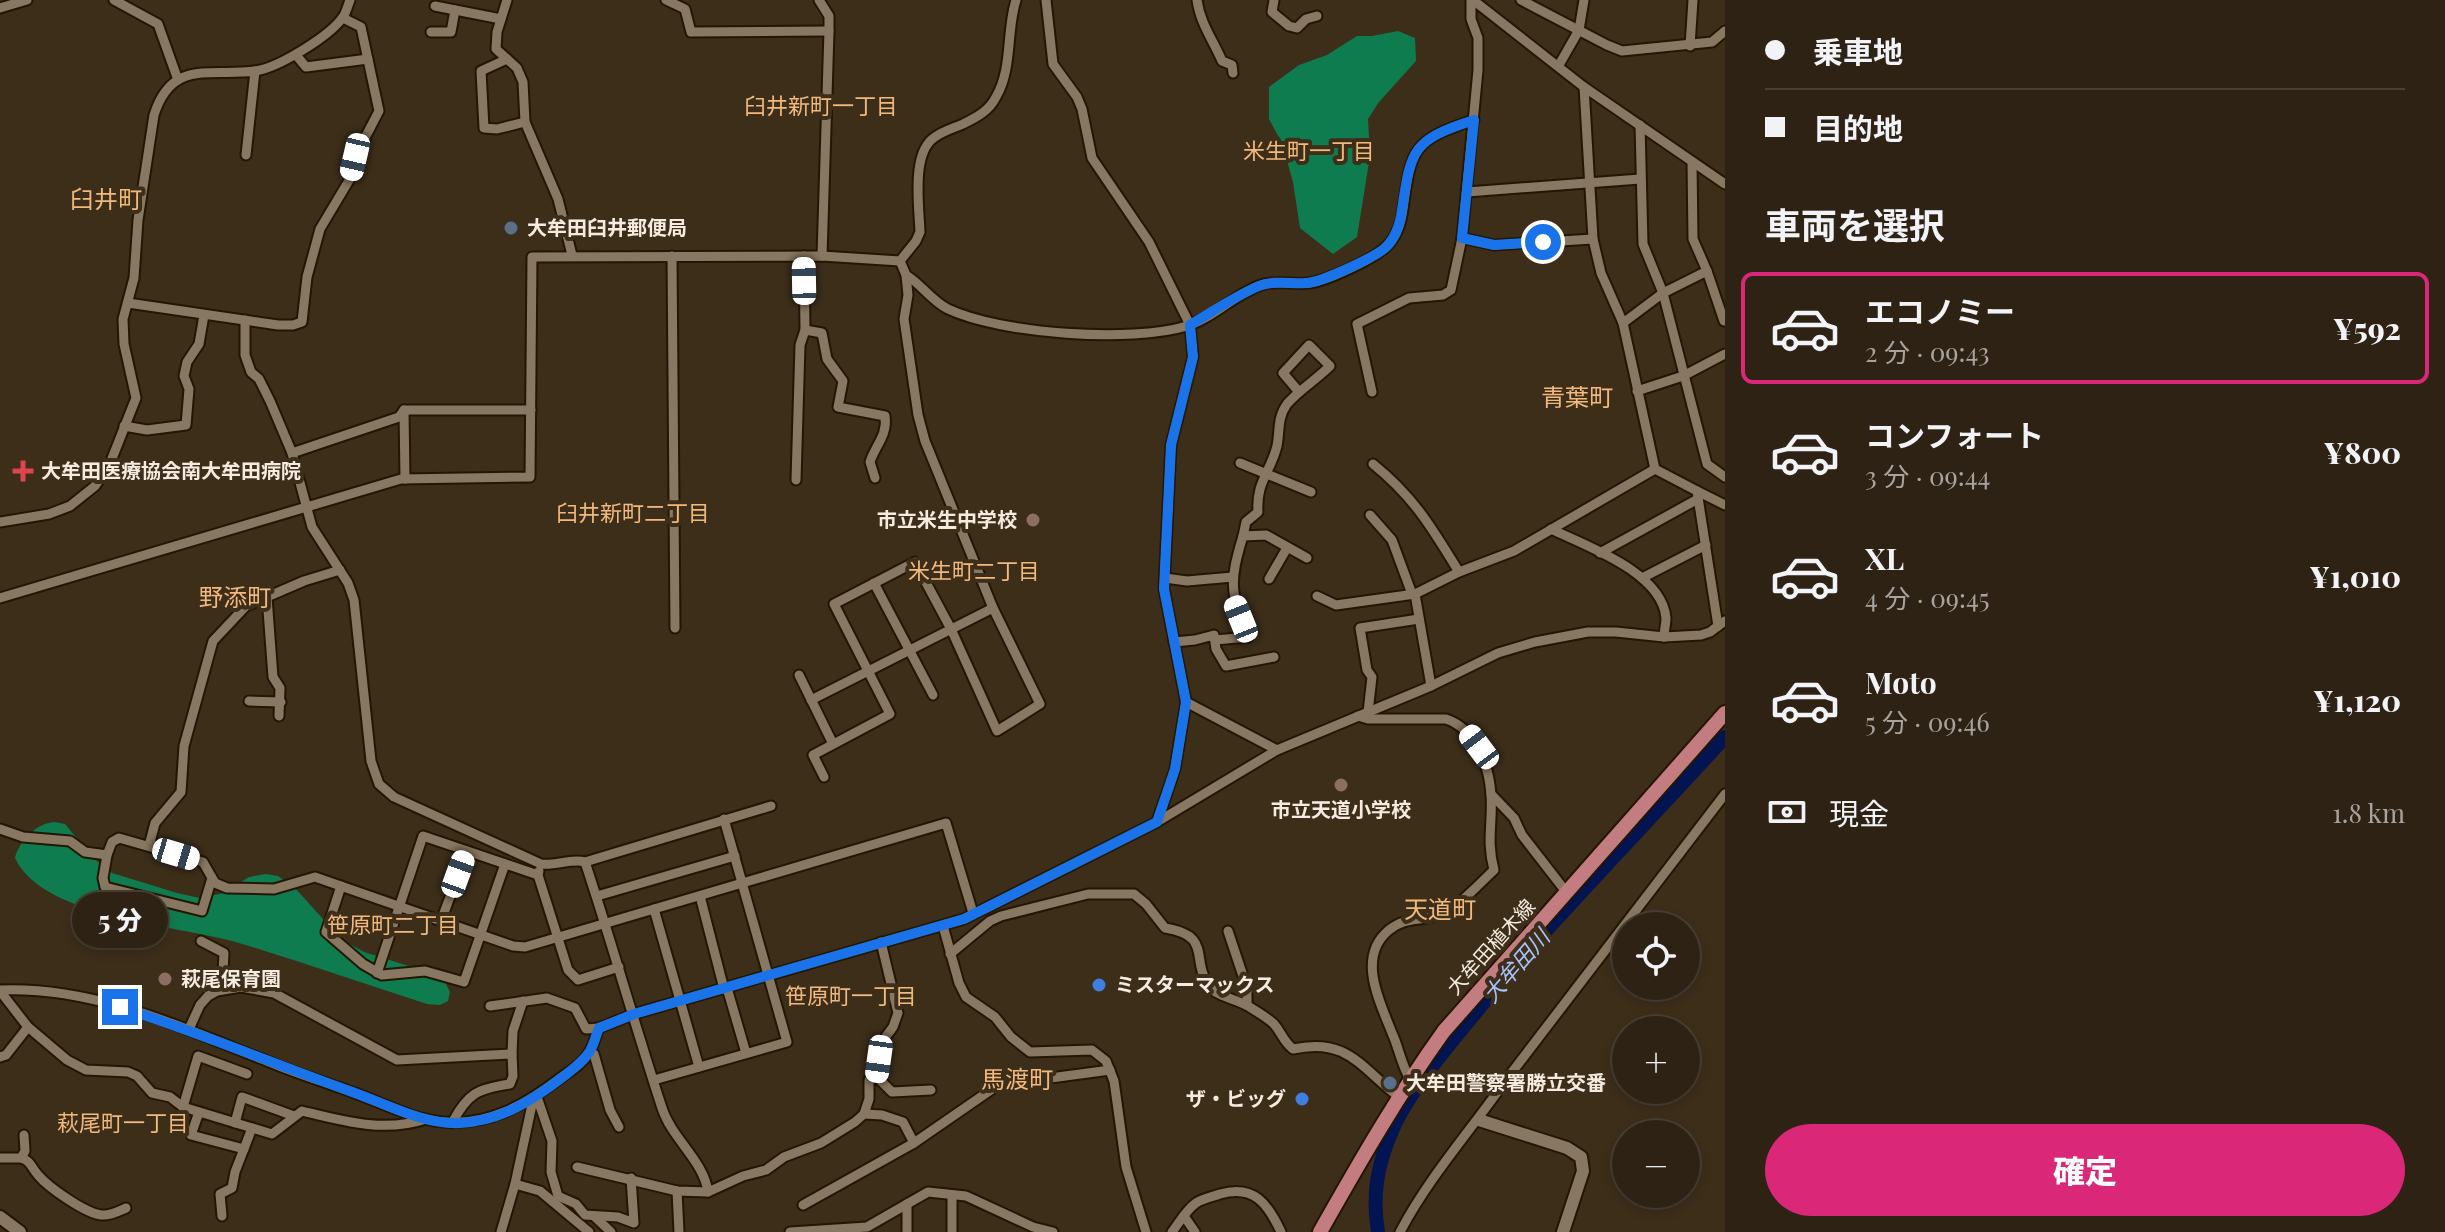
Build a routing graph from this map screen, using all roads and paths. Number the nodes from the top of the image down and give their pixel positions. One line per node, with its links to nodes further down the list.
1 (27, 0): 16 (street)
2 (114, 0): 32 (street)
3 (350, 0): 19 (street)
4 (507, 0): 20 (street)
5 (666, 0): 22 (street)
6 (819, 0): 22 (street)
7 (1016, 0): 49 (street)
8 (1046, 0): 58 (street)
9 (1197, 0): 31 (street)
10 (1274, 0): 18 (street)
11 (1472, 0): 29 (street); 34 (street)
12 (1521, 0): 21 (street)
13 (1584, 0): 21 (street)
14 (1693, 0): 25 (street)
15 (435, 6): 17 (street)
16 (0, 8)
17 (455, 10): 20 (street); 24 (street)
18 (1317, 16)
19 (343, 18): 26 (street); 27 (street)
20 (501, 19): 28 (street)
21 (1579, 30): 25 (street); 29 (street)
22 (829, 31): 48 (street)
23 (1725, 31): 25 (street)
24 (431, 32)
25 (1690, 46)
26 (296, 55): 27 (street); 30 (street)
27 (368, 59): 55 (street)
28 (507, 59): 35 (street); 35 (street)
29 (1559, 65): 33 (street)
30 (255, 71): 32 (street); 37 (street)
31 (1233, 73)
32 (178, 80): 53 (street)
33 (1584, 87): 36 (street); 41 (street)
34 (1474, 120): 42 (street); 58 (street)
35 (525, 122): 45 (street)
36 (1640, 125): 38 (street); 39 (street)
37 (246, 155)
38 (1692, 162): 40 (street); 50 (street)
39 (1640, 179): 41 (street); 52 (street)
40 (1725, 184)
41 (1589, 185): 42 (street); 44 (street)
42 (1467, 192): 43 (street)
43 (1462, 238): 44 (street); 64 (street)
44 (1593, 239): 57 (street)
45 (572, 255): 46 (street); 66 (street)
46 (672, 256): 47 (street); 103 (street)
47 (804, 256): 48 (street); 59 (street)
48 (822, 256): 49 (street)
49 (900, 261): 51 (street)
50 (1707, 271): 52 (street); 56 (street)
51 (906, 275): 58 (street); 100 (street)
52 (1663, 293): 57 (street); 61 (street)
53 (128, 303): 54 (street); 67 (street)
54 (204, 315): 55 (street); 67 (street)
55 (245, 320): 68 (street)
56 (1725, 321)
57 (1623, 323): 62 (street)
58 (1190, 325): 92 (street)
59 (805, 330): 74 (street); 76 (street)
60 (1725, 354): 61 (street)
61 (1683, 376): 62 (street); 73 (street)
62 (1637, 391): 71 (street)
63 (1299, 392): 63 (street); 72 (street)
64 (1372, 392)
65 (404, 410): 66 (street); 68 (street); 75 (street)
66 (531, 410): 75 (street)
67 (124, 426): 82 (street)
68 (292, 453): 79 (street)
69 (1240, 463): 72 (street)
70 (1373, 464): 90 (street)
71 (1655, 469): 78 (street); 83 (street)
72 (1265, 474): 77 (street); 84 (street)
73 (1725, 477)
74 (875, 478)
75 (405, 479): 79 (street)
76 (796, 480)
77 (1311, 492)
78 (1697, 495): 80 (street); 85 (street); 87 (street)
79 (305, 505): 89 (street); 99 (street)
80 (1725, 505)
81 (1370, 515): 96 (street)
82 (0, 522)
83 (1551, 529): 87 (street); 90 (street)
84 (1243, 536): 86 (street); 91 (street)
85 (1706, 545): 93 (street); 102 (street)
86 (1287, 548): 88 (street); 94 (street)
87 (1600, 553): 93 (street)
88 (1307, 558)
89 (340, 570): 98 (street); 136 (street)
90 (1459, 572): 96 (street)
91 (1233, 577): 92 (street); 106 (street)
92 (1165, 578): 107 (street)
93 (1642, 578): 105 (street)
94 (1269, 579)
95 (874, 583): 104 (street); 108 (street); 110 (street)
96 (1414, 594): 97 (street); 101 (street)
97 (1317, 596)
98 (267, 597): 116 (street); 130 (street)
99 (0, 598)
100 (993, 608): 104 (street); 104 (street)
101 (1419, 619): 112 (street); 119 (street)
102 (1721, 624): 105 (street)
103 (675, 628)
104 (951, 629): 108 (street)
105 (1664, 637): 112 (street)
106 (1215, 640): 107 (street); 109 (street)
107 (1174, 642): 117 (street)
108 (910, 650): 110 (street); 113 (street)
109 (1274, 657)
110 (868, 670): 114 (street); 121 (street)
111 (799, 675): 114 (street)
112 (1431, 686): 119 (street)
113 (933, 695)
114 (811, 700): 121 (street)
115 (249, 701): 116 (street)
116 (281, 702): 120 (street)
117 (1186, 702): 122 (street); 128 (street)
118 (1725, 713): 141 (main road, 大牟田植木線)
119 (1363, 714): 122 (street); 124 (street)
120 (279, 716)
121 (833, 744): 123 (street)
122 (1277, 750): 128 (street)
123 (824, 777)
124 (1491, 794): 141 (street); 178 (street)
125 (1725, 794): 188 (street)
126 (771, 806): 127 (street)
127 (724, 819): 133 (street); 134 (street)
128 (1157, 822): 146 (street)
129 (0, 829): 132 (street)
130 (149, 846): 132 (street); 138 (street)
131 (467, 851): 135 (street); 144 (street); 147 (street)
132 (107, 855): 138 (street)
133 (735, 856): 139 (street); 142 (street)
134 (585, 862): 136 (street); 142 (street)
135 (505, 864): 137 (street); 151 (street)
136 (541, 864): 137 (street)
137 (538, 875): 152 (street)
138 (212, 878): 140 (street)
139 (743, 884): 143 (street); 146 (street); 158 (street)
140 (341, 886): 144 (street); 157 (street)
141 (1567, 893): 178 (main road, 大牟田植木線)
142 (597, 896): 148 (street)
143 (700, 896): 145 (street); 159 (street)
144 (399, 906): 147 (street); 157 (street)
145 (654, 909): 148 (street); 163 (street)
146 (973, 913): 149 (street)
147 (441, 921): 151 (street)
148 (605, 922): 152 (street); 156 (street)
149 (943, 926): 154 (street); 155 (street)
150 (1228, 931): 164 (street)
151 (481, 935): 152 (street); 157 (street)
152 (558, 937): 156 (street)
153 (201, 941): 160 (street)
154 (881, 942): 158 (street); 177 (street)
155 (950, 954): 164 (street); 175 (street)
156 (619, 967): 166 (street)
157 (377, 973)
158 (769, 977): 159 (street); 171 (street)
159 (726, 989): 163 (street); 171 (street)
160 (222, 990): 169 (street); 172 (street)
161 (0, 991): 167 (street); 169 (street)
162 (523, 1001): 165 (street); 168 (street); 172 (street)
163 (681, 1001): 166 (street); 174 (street)
164 (1247, 1005): 181 (street)
165 (490, 1006)
166 (634, 1014): 168 (street); 179 (street)
167 (28, 1027): 173 (street); 183 (street)
168 (599, 1028): 170 (street)
169 (189, 1029): 187 (street)
170 (590, 1051): 182 (street); 191 (street)
171 (746, 1053): 174 (street)
172 (512, 1054): 190 (street)
173 (0, 1057)
174 (699, 1067): 179 (street)
175 (1110, 1070): 194 (street); 222 (street)
176 (247, 1074): 183 (street)
177 (876, 1076): 180 (street); 185 (street)
178 (1410, 1079): 181 (main road, 大牟田植木線)
179 (654, 1080): 202 (street)
180 (931, 1090)
181 (1399, 1097): 226 (main road, 大牟田植木線)
182 (535, 1098): 190 (street); 200 (street); 210 (street)
183 (183, 1107): 184 (street)
184 (199, 1112): 189 (street); 195 (street)
185 (864, 1114): 194 (street); 202 (street)
186 (294, 1116): 187 (street); 189 (street); 192 (street)
187 (426, 1119): 190 (street)
188 (1479, 1120): 227 (street); 228 (street)
189 (235, 1123): 192 (street)
190 (452, 1123)
191 (619, 1127)
192 (252, 1128): 195 (street)
193 (24, 1135): 197 (street)
194 (914, 1143): 205 (street)
195 (244, 1149): 207 (street)
196 (0, 1158): 197 (street)
197 (21, 1158): 206 (street)
198 (577, 1167): 199 (street)
199 (631, 1178): 201 (street); 210 (street)
200 (515, 1184): 214 (street); 215 (street)
201 (677, 1191): 202 (street); 217 (street)
202 (708, 1192)
203 (952, 1195): 204 (street); 212 (street); 220 (street)
204 (907, 1204): 211 (street); 219 (street)
205 (803, 1205)
206 (126, 1208)
207 (222, 1216)
208 (1184, 1216): 223 (street); 224 (street); 225 (street)
209 (0, 1217): 213 (street)
210 (595, 1217): 216 (street)
211 (867, 1229): 218 (street)
212 (1031, 1230): 221 (street)
213 (20, 1232)
214 (501, 1232)
215 (589, 1232)
216 (611, 1232)
217 (679, 1232)
218 (794, 1232)
219 (907, 1232)
220 (952, 1232)
221 (1053, 1232)
222 (1146, 1232)
223 (1172, 1232)
224 (1195, 1232)
225 (1281, 1232)
226 (1320, 1232)
227 (1400, 1232)
228 (1563, 1232)

